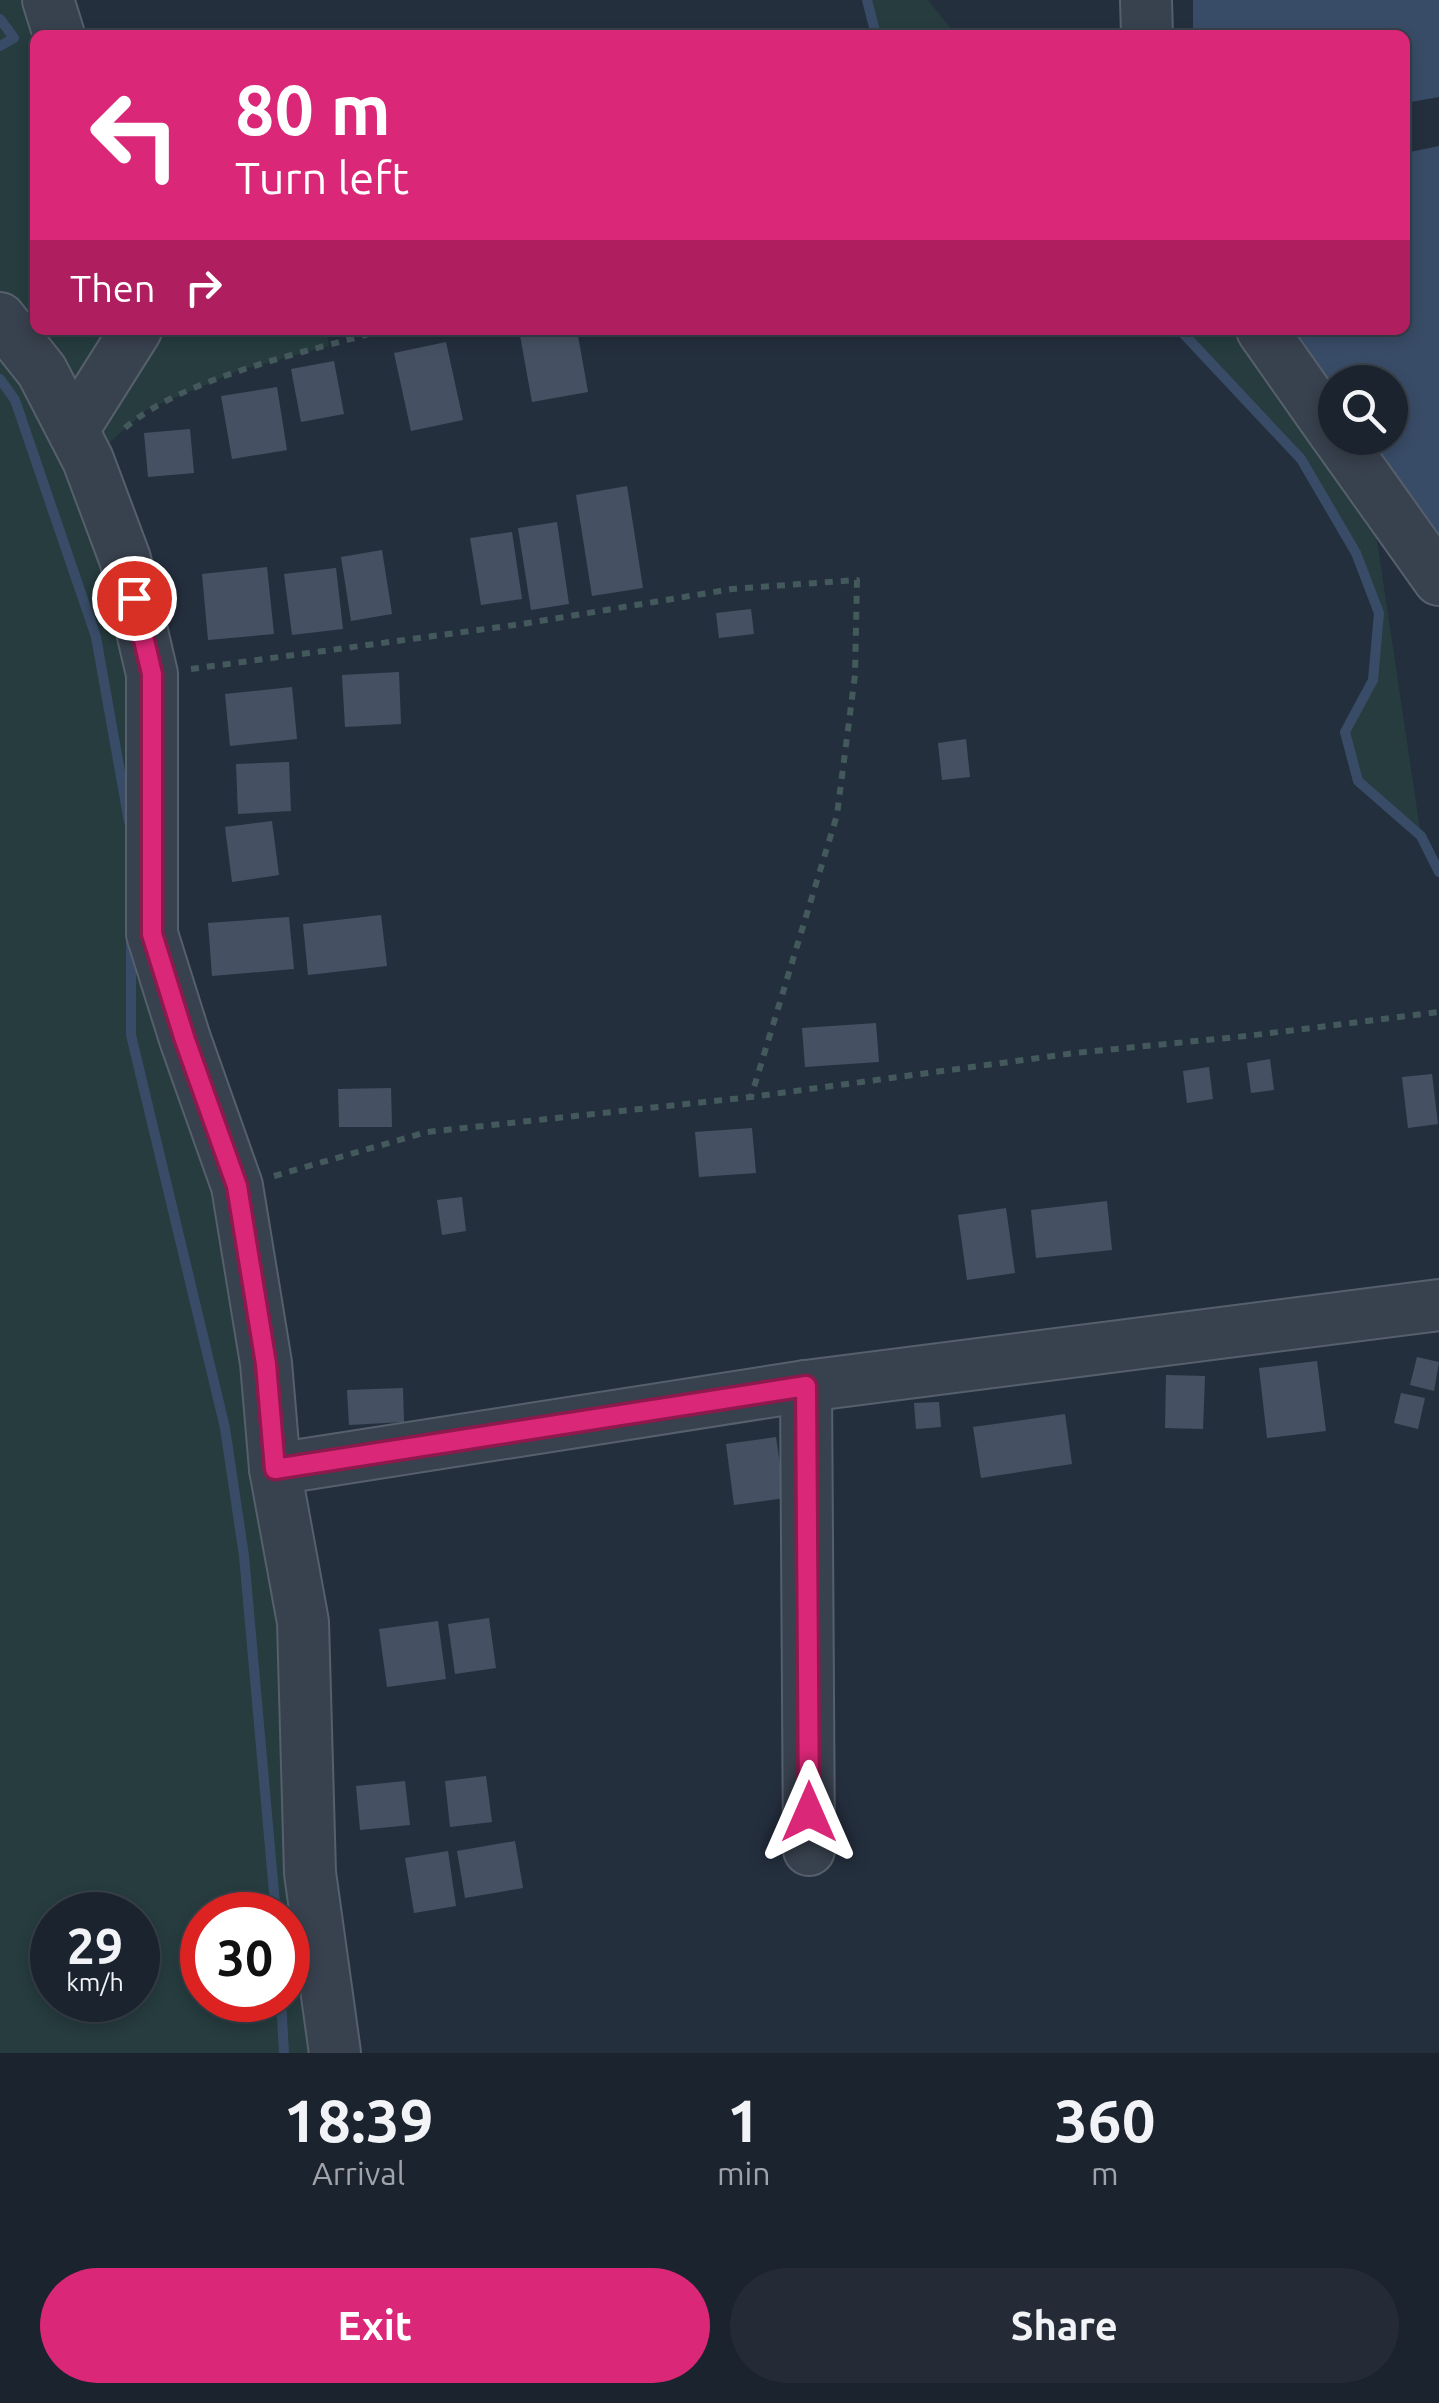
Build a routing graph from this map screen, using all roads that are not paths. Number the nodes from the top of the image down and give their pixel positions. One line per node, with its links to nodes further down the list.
1 (48, 0): 3 (street)
2 (1146, 0): 4 (street)
3 (57, 30)
4 (1147, 30)
5 (0, 318): 9 (street)
6 (134, 335): 9 (street)
7 (1265, 335): 8 (street)
8 (1318, 410)
9 (81, 445): 14 (street)
10 (1350, 455): 11 (street)
11 (1439, 580)
12 (1439, 1306): 13 (street)
13 (806, 1386): 14 (street); 15 (street)
14 (275, 1469): 16 (street)
15 (809, 1850)
16 (335, 2053)

